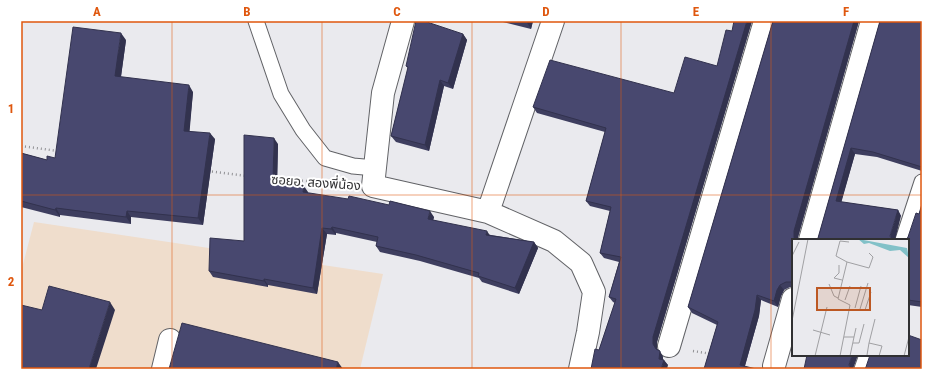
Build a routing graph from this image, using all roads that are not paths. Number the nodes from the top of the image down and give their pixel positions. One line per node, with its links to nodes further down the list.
1 (256, 21): 6 (lane)
2 (403, 21): 6 (street, ซอยอ. สองพี่น้อง)
3 (553, 21): 8 (street)
4 (765, 21): 13 (street)
5 (872, 21): 9 (street)
6 (375, 168): 8 (street, ซอยอ. สองพี่น้อง)
7 (922, 182): 10 (lane)
8 (488, 212): 17 (street, ซอยอ. สองพี่น้อง)
9 (810, 239)
10 (903, 239)
11 (792, 303): 15 (street)
12 (170, 340): 16 (street)
13 (669, 346)
14 (867, 356): 18 (lane)
15 (774, 366)
16 (163, 369)
17 (580, 369)
18 (862, 369)

